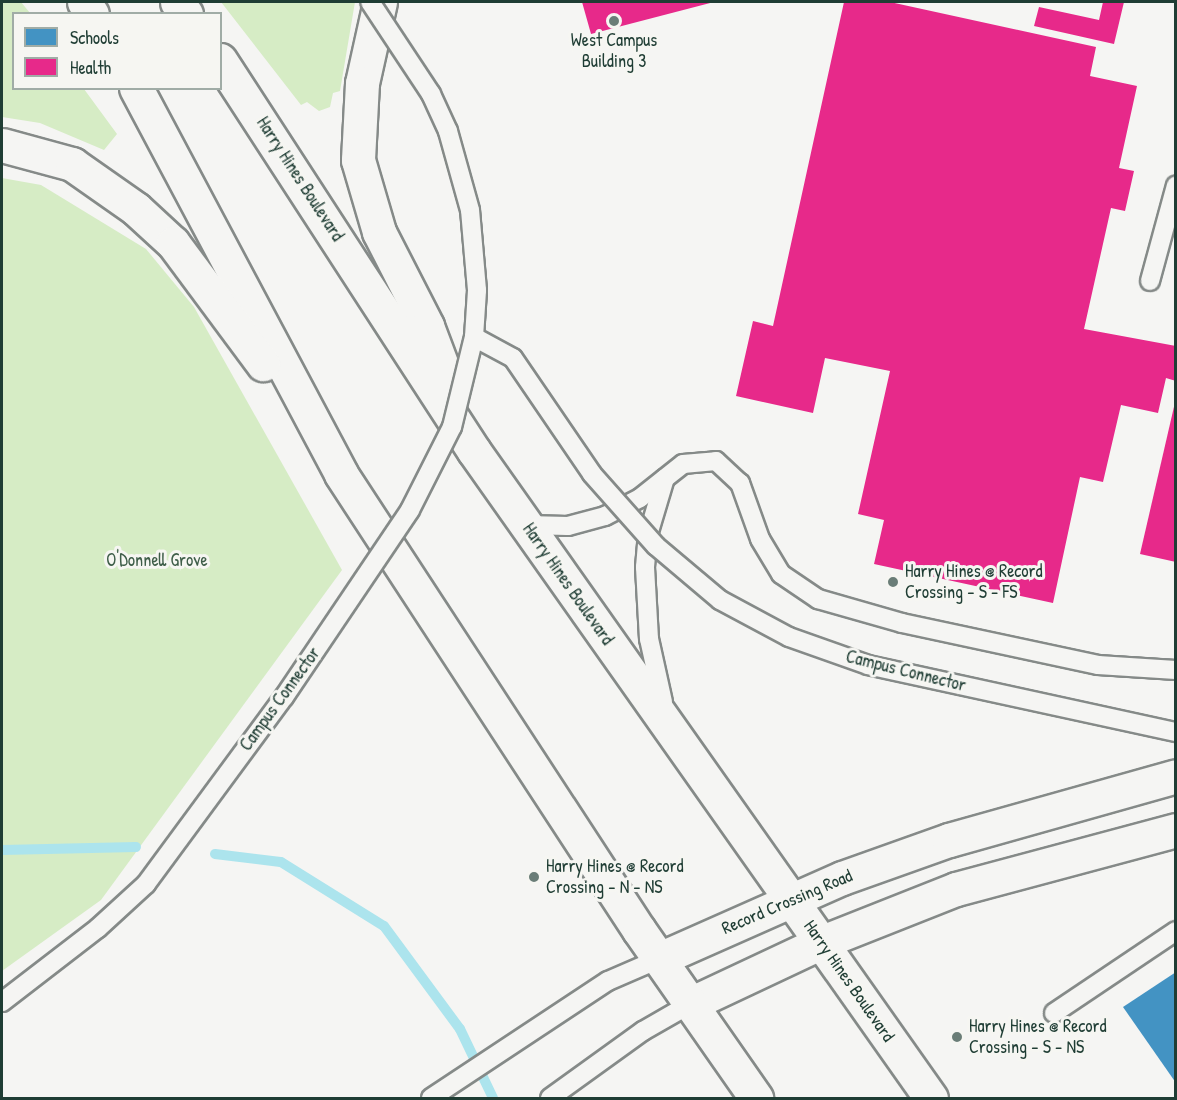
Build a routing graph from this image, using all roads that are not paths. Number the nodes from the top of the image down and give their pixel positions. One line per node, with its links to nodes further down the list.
1 (370, 2): 8 (lane, Campus Connector, bridge)
2 (380, 2): 9 (main road)
3 (222, 63): 9 (main road, Harry Hines Boulevard)
4 (137, 90): 10 (main road)
5 (2, 145): 10 (main road)
6 (1176, 185): 7 (lane)
7 (1150, 281)
8 (474, 337): 15 (lane, Campus Connector, bridge); 22 (lane, Campus Connector, bridge)
9 (474, 451): 12 (main road, Harry Hines Boulevard)
10 (341, 474): 21 (main road)
11 (665, 478): 12 (lane); 13 (lane); 14 (lane)
12 (526, 525): 14 (main road, Harry Hines Boulevard)
13 (1176, 670)
14 (671, 729): 18 (main road, Harry Hines Boulevard)
15 (1176, 732)
16 (1176, 776): 18 (main road, Record Crossing Road)
17 (1176, 830): 20 (main road)
18 (791, 898): 20 (main road, Harry Hines Boulevard); 21 (main road, Record Crossing Road)
19 (1176, 932): 24 (lane)
20 (822, 942): 23 (main road); 28 (main road, Harry Hines Boulevard)
21 (659, 959): 23 (main road); 26 (lane, Record Crossing Road)
22 (2, 1002)
23 (690, 1004): 25 (lane); 27 (main road)
24 (1054, 1013)
25 (553, 1096)
26 (431, 1098)
27 (756, 1098)
28 (931, 1098)

